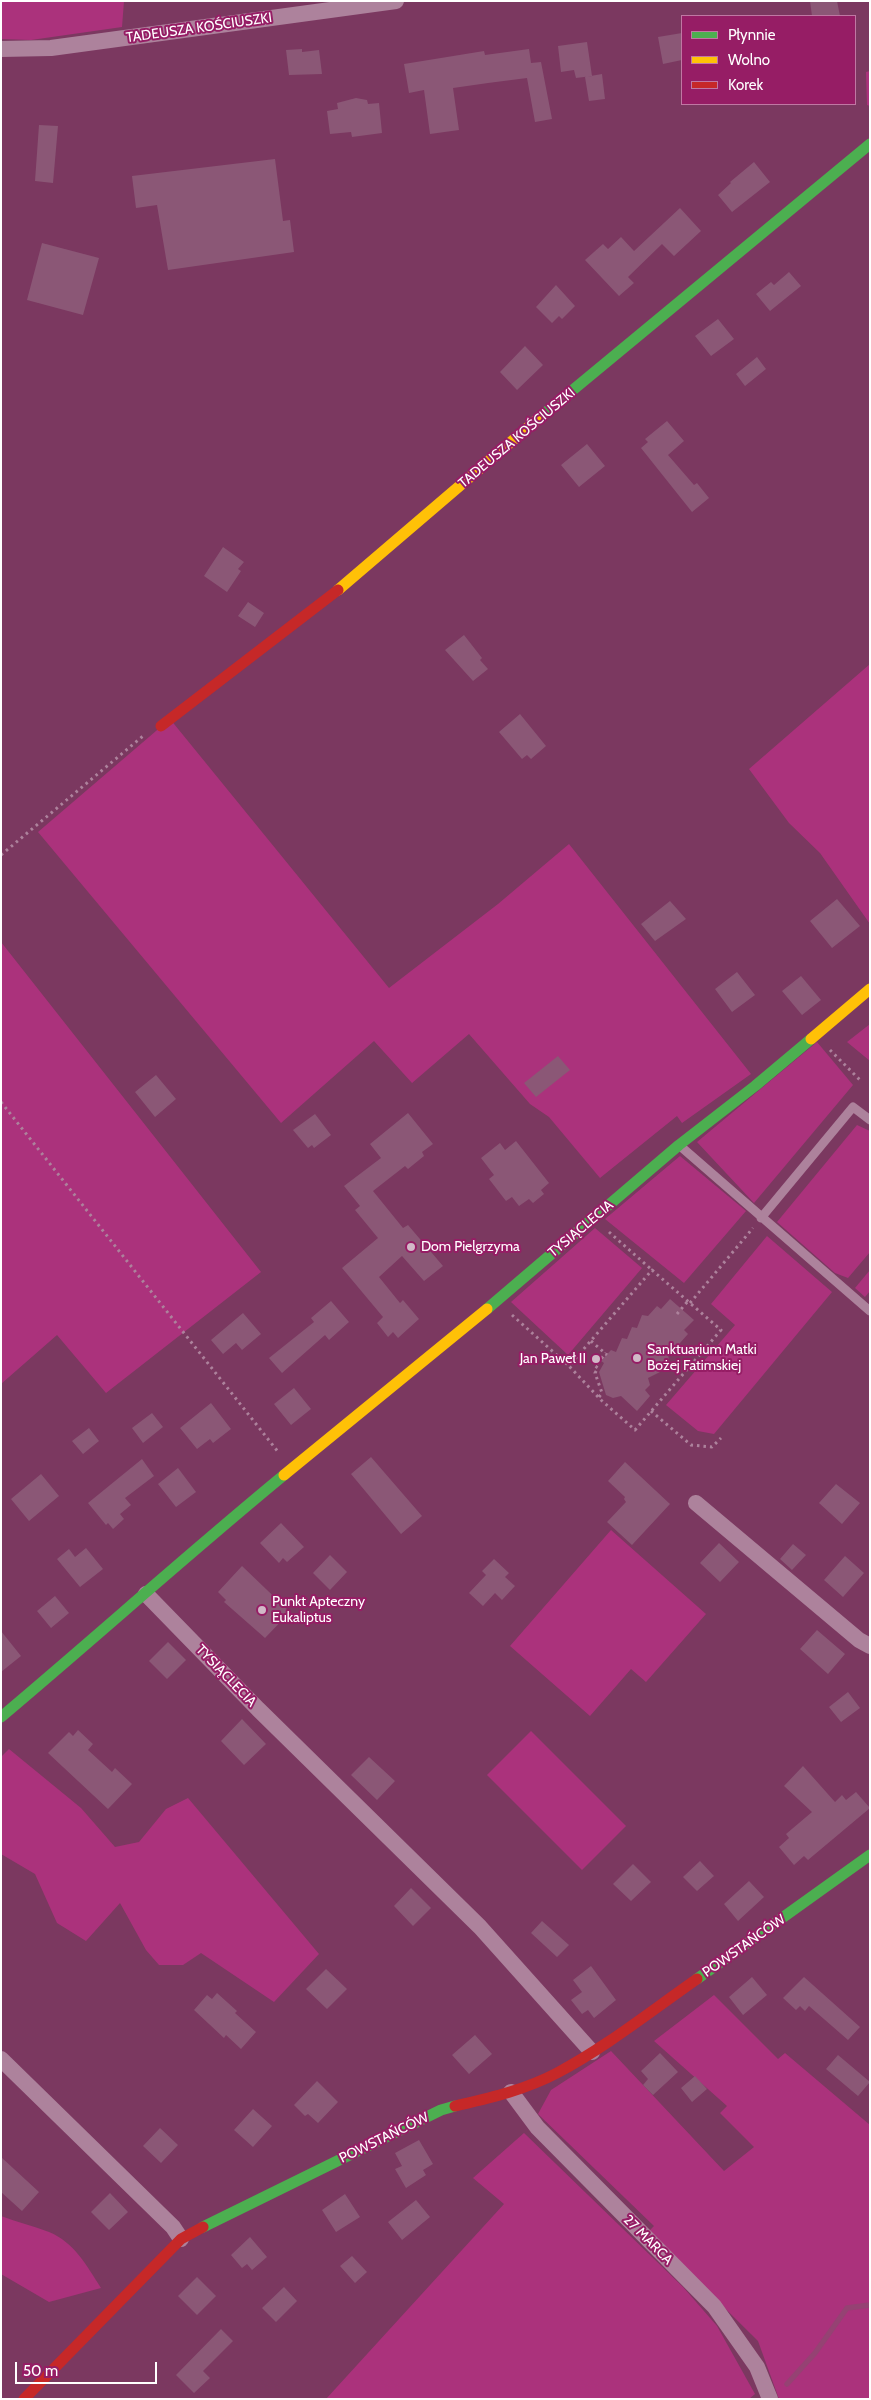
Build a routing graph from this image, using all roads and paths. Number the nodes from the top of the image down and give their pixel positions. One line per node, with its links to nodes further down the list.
1 (396, 1): 2 (street, TADEUSZA KOŚCIUSZKI)
2 (1, 49)
3 (870, 144): 4 (street, TADEUSZA KOŚCIUSZKI)
4 (161, 726): 5 (path)
5 (1, 855)
6 (870, 989): 11 (street, TYSIĄCLECIA)
7 (829, 1048): 8 (path)
8 (860, 1080)
9 (1, 1102): 25 (path)
10 (870, 1120): 12 (lane)
11 (679, 1145): 12 (lane); 13 (street, TYSIĄCLECIA)
12 (761, 1218): 18 (lane)
13 (594, 1219): 15 (path); 16 (street, TYSIĄCLECIA)
14 (749, 1233): 17 (path)
15 (652, 1270): 17 (path); 20 (path)
16 (496, 1301): 21 (path); 25 (street, TYSIĄCLECIA)
17 (689, 1302): 19 (path); 23 (path)
18 (870, 1311)
19 (677, 1314)
20 (591, 1341): 21 (path); 22 (path)
21 (570, 1366): 22 (path)
22 (599, 1397): 23 (path)
23 (651, 1411): 24 (path)
24 (721, 1438)
25 (292, 1469): 27 (street, TYSIĄCLECIA)
26 (696, 1503): 28 (street)
27 (146, 1594): 29 (street, TYSIĄCLECIA); 31 (street, TYSIĄCLECIA)
28 (870, 1646)
29 (1, 1718)
30 (870, 1855): 31 (street, POWSTAŃCÓW)
31 (592, 2052): 33 (street, POWSTAŃCÓW)
32 (1, 2059): 34 (street)
33 (511, 2092): 34 (street, POWSTAŃCÓW); 36 (street, 27 MARCA)
34 (181, 2239): 35 (street, POWSTAŃCÓW)
35 (24, 2399)
36 (770, 2399)

